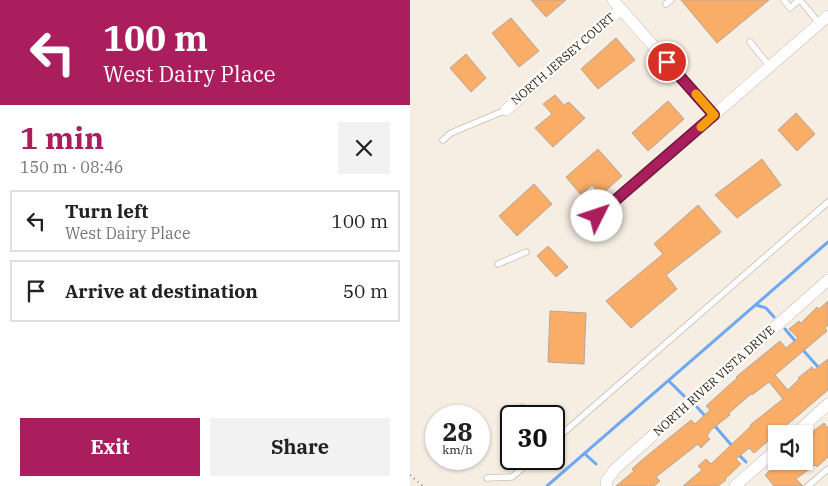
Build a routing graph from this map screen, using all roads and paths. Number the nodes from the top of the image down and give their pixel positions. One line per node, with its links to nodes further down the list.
1 (784, 0): 2 (lane)
2 (800, 0): 4 (lane)
3 (617, 4): 7 (street, NORTH JERSEY COURT); 8 (street)
4 (824, 20): 6 (street)
5 (750, 42): 6 (lane)
6 (770, 67): 8 (street)
7 (506, 110): 9 (lane)
8 (714, 115): 11 (street)
9 (443, 140)
10 (828, 202): 17 (lane)
11 (585, 227)
12 (526, 252): 13 (lane)
13 (498, 264)
14 (828, 280): 23 (street, NORTH RIVER VISTA DRIVE)
15 (828, 404): 16 (street)
16 (805, 425)
17 (565, 431)
18 (768, 457): 25 (street)
19 (828, 469): 26 (lane)
20 (520, 470): 22 (lane)
21 (410, 475): 24 (path)
22 (487, 478)
23 (603, 485)
24 (423, 486)
25 (735, 486)
26 (808, 486)

